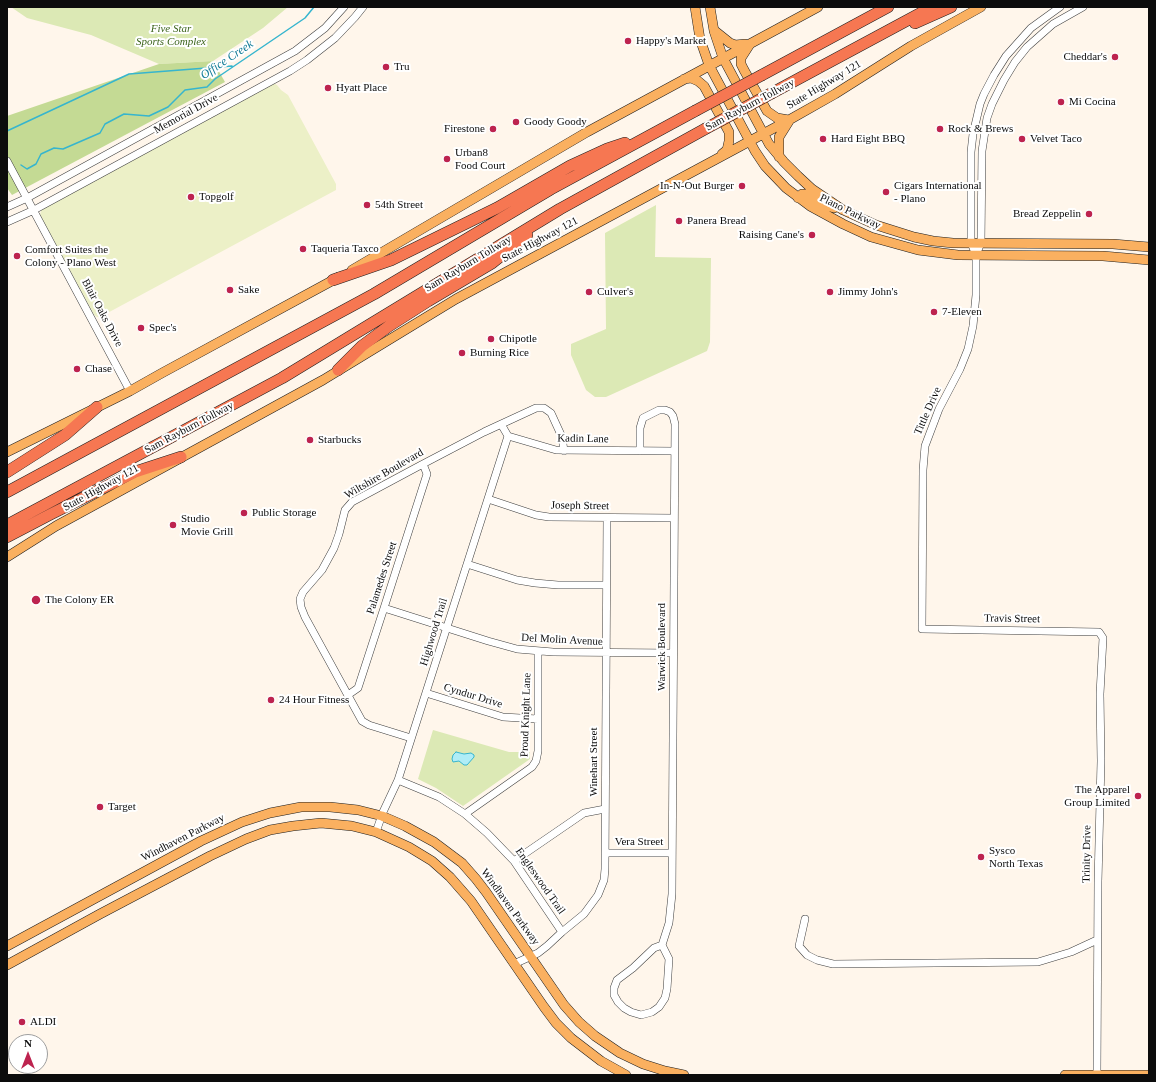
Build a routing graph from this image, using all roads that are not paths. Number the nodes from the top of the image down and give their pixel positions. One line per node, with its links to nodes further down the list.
1 (344, 7): 16 (street, Memorial Drive)
2 (363, 7): 18 (street, Memorial Drive)
3 (695, 7): 17 (main road, Plano Parkway)
4 (710, 7): 12 (main road, Plano Parkway)
5 (818, 7): 14 (main road)
6 (888, 7): 22 (highway, Sam Rayburn Tollway, bridge)
7 (932, 7): 13 (highway, Sam Rayburn Tollway)
8 (951, 7): 13 (highway)
9 (981, 7): 20 (main road, State Highway 121)
10 (1060, 7): 37 (street)
11 (1082, 7): 38 (street)
12 (714, 31): 14 (main road); 15 (main road, Plano Parkway)
13 (870, 40): 33 (highway, Sam Rayburn Tollway, bridge)
14 (750, 43): 15 (main road); 20 (main road)
15 (723, 58): 17 (main road); 21 (main road, Plano Parkway)
16 (270, 65): 18 (street); 23 (street, Memorial Drive)
17 (709, 66): 19 (main road); 24 (main road, Plano Parkway)
18 (277, 78): 25 (street, Memorial Drive)
19 (684, 79): 28 (main road); 42 (main road)
20 (789, 120): 21 (main road, State Highway 121); 27 (main road)
21 (763, 134): 24 (main road, State Highway 121); 27 (main road, Plano Parkway)
22 (649, 136): 42 (highway); 55 (highway, Sam Rayburn Tollway)
23 (132, 140): 25 (street); 30 (street, Memorial Drive)
24 (750, 141): 26 (main road, Plano Parkway); 28 (main road, State Highway 121)
25 (140, 152): 34 (street, Memorial Drive)
26 (758, 156): 28 (main road); 31 (main road, Plano Parkway)
27 (779, 157): 35 (main road, Plano Parkway)
28 (716, 159): 43 (main road, State Highway 121)
29 (7, 161): 30 (street, Blair Oaks Drive)
30 (27, 198): 32 (street, Memorial Drive); 34 (street, Blair Oaks Drive)
31 (798, 198): 35 (main road); 40 (main road, Plano Parkway)
32 (7, 207)
33 (560, 209): 43 (highway); 59 (highway, Sam Rayburn Tollway)
34 (34, 210): 36 (street, Memorial Drive); 44 (street, Blair Oaks Drive)
35 (843, 210): 37 (main road, Plano Parkway)
36 (7, 222)
37 (971, 243): 38 (main road, Plano Parkway); 40 (street)
38 (981, 243): 39 (main road, Plano Parkway); 40 (street)
39 (1149, 246)
40 (976, 255): 41 (main road, Plano Parkway); 66 (street, Tittle Drive)
41 (1149, 260)
42 (332, 280): 44 (main road)
43 (338, 370): 52 (main road, State Highway 121)
44 (130, 391): 45 (main road)
45 (97, 407): 51 (main road); 54 (highway)
46 (501, 424): 47 (street); 48 (street, Wiltshire Boulevard); 53 (street, Wiltshire Boulevard)
47 (508, 436): 48 (street, Kadin Lane); 56 (street, Highwood Trail)
48 (564, 451): 49 (street, Kadin Lane)
49 (640, 451): 50 (street, Kadin Lane); 50 (street, Warwick Boulevard)
50 (674, 451): 58 (street, Warwick Boulevard)
51 (7, 452)
52 (181, 457): 60 (highway); 61 (main road, State Highway 121)
53 (422, 464): 64 (street, Palamedes Street); 72 (street, Wiltshire Boulevard)
54 (7, 472)
55 (7, 492)
56 (488, 499): 57 (street, Joseph Street); 62 (street, Highwood Trail)
57 (607, 518): 58 (street, Joseph Street); 63 (street, Winehart Street)
58 (674, 518): 70 (street, Warwick Boulevard)
59 (7, 525)
60 (7, 537)
61 (7, 557)
62 (467, 564): 63 (street); 65 (street, Highwood Trail)
63 (606, 585): 69 (street, Winehart Street)
64 (384, 608): 65 (street, Del Molin Avenue); 72 (street, Palamedes Street)
65 (446, 628): 68 (street, Del Molin Avenue); 71 (street, Highwood Trail)
66 (922, 629): 67 (street, Travis Street)
67 (1101, 634): 89 (street, Trinity Drive)
68 (538, 652): 69 (street, Del Molin Avenue); 73 (street, Proud Knight Lane)
69 (606, 653): 70 (street, Del Molin Avenue); 76 (street, Winehart Street)
70 (673, 653): 82 (street, Warwick Boulevard)
71 (426, 693): 73 (street, Cyndur Drive); 74 (street, Highwood Trail)
72 (348, 695): 74 (street, Wiltshire Boulevard)
73 (538, 719): 77 (street, Proud Knight Lane)
74 (411, 738): 75 (street, Highwood Trail)
75 (398, 780): 77 (street, Engleswood Trail); 78 (street, Highwood Trail)
76 (605, 810): 81 (street, Winehart Street); 84 (street)
77 (465, 814): 84 (street, Engleswood Trail)
78 (382, 816): 79 (street, Highwood Trail); 80 (main road, Windhaven Parkway); 92 (main road, Windhaven Parkway)
79 (376, 832): 83 (main road); 93 (main road)
80 (200, 841): 83 (main road); 85 (main road, Windhaven Parkway)
81 (605, 853): 82 (street, Vera Street); 88 (street, Winehart Street)
82 (672, 853): 90 (street, Warwick Boulevard)
83 (210, 856): 86 (main road)
84 (514, 861): 88 (street, Engleswood Trail)
85 (92, 900): 86 (main road); 91 (main road, Windhaven Parkway)
86 (100, 914): 94 (main road)
87 (805, 919): 89 (street)
88 (562, 932): 92 (street, Winehart Street)
89 (1097, 940): 98 (street, Trinity Drive)
90 (662, 945): 90 (street)
91 (7, 946)
92 (530, 956): 93 (street, Winehart Street); 96 (main road, Windhaven Parkway)
93 (514, 964): 95 (main road)
94 (7, 965)
95 (626, 1075)
96 (684, 1075)
97 (1065, 1075): 98 (main road)
98 (1097, 1075): 99 (main road)
99 (1149, 1075)

